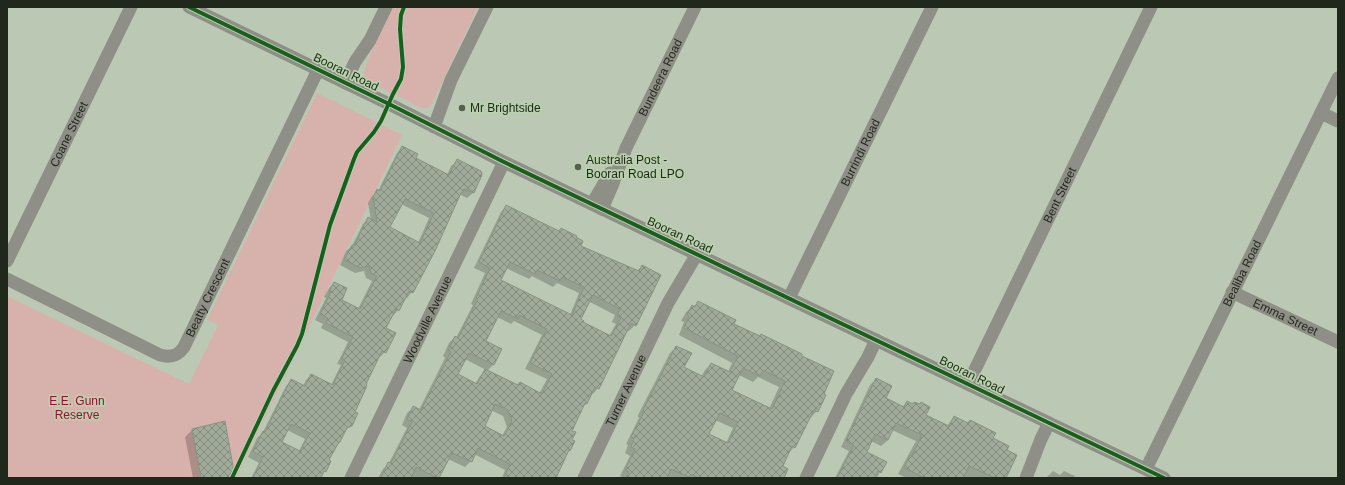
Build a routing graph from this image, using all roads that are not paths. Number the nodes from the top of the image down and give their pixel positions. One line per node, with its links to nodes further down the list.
1 (131, 7): 18 (street, Coane Street)
2 (189, 7): 8 (street, Booran Road)
3 (386, 7): 11 (street)
4 (487, 7): 14 (street)
5 (695, 7): 16 (street, Bundeera Road)
6 (932, 7): 21 (street, Burrindi Road)
7 (1151, 7): 24 (street, Bent Street)
8 (204, 10): 9 (street, Booran Road)
9 (318, 70): 11 (street, Booran Road); 19 (street, Beatty Crescent)
10 (1338, 78): 12 (street, Bealiba Road)
11 (349, 85): 14 (street, Booran Road)
12 (1321, 113): 13 (street); 20 (street, Bealiba Road)
13 (1338, 121)
14 (430, 125): 15 (street, Booran Road)
15 (504, 162): 16 (street, Booran Road); 27 (street, Woodville Avenue)
16 (597, 206): 17 (street, Booran Road)
17 (693, 252): 21 (street, Booran Road); 28 (street, Turner Avenue)
18 (7, 261)
19 (7, 279)
20 (1232, 292): 23 (street, Emma Street); 26 (street, Bealiba Road)
21 (789, 298): 22 (street, Booran Road)
22 (872, 338): 24 (street, Booran Road); 29 (street)
23 (1338, 342)
24 (968, 384): 25 (street, Booran Road)
25 (1053, 425): 26 (street, Booran Road); 30 (street)
26 (1146, 469): 31 (street, Booran Road)
27 (351, 478)
28 (584, 478)
29 (806, 478)
30 (1027, 478)
31 (1164, 478)

